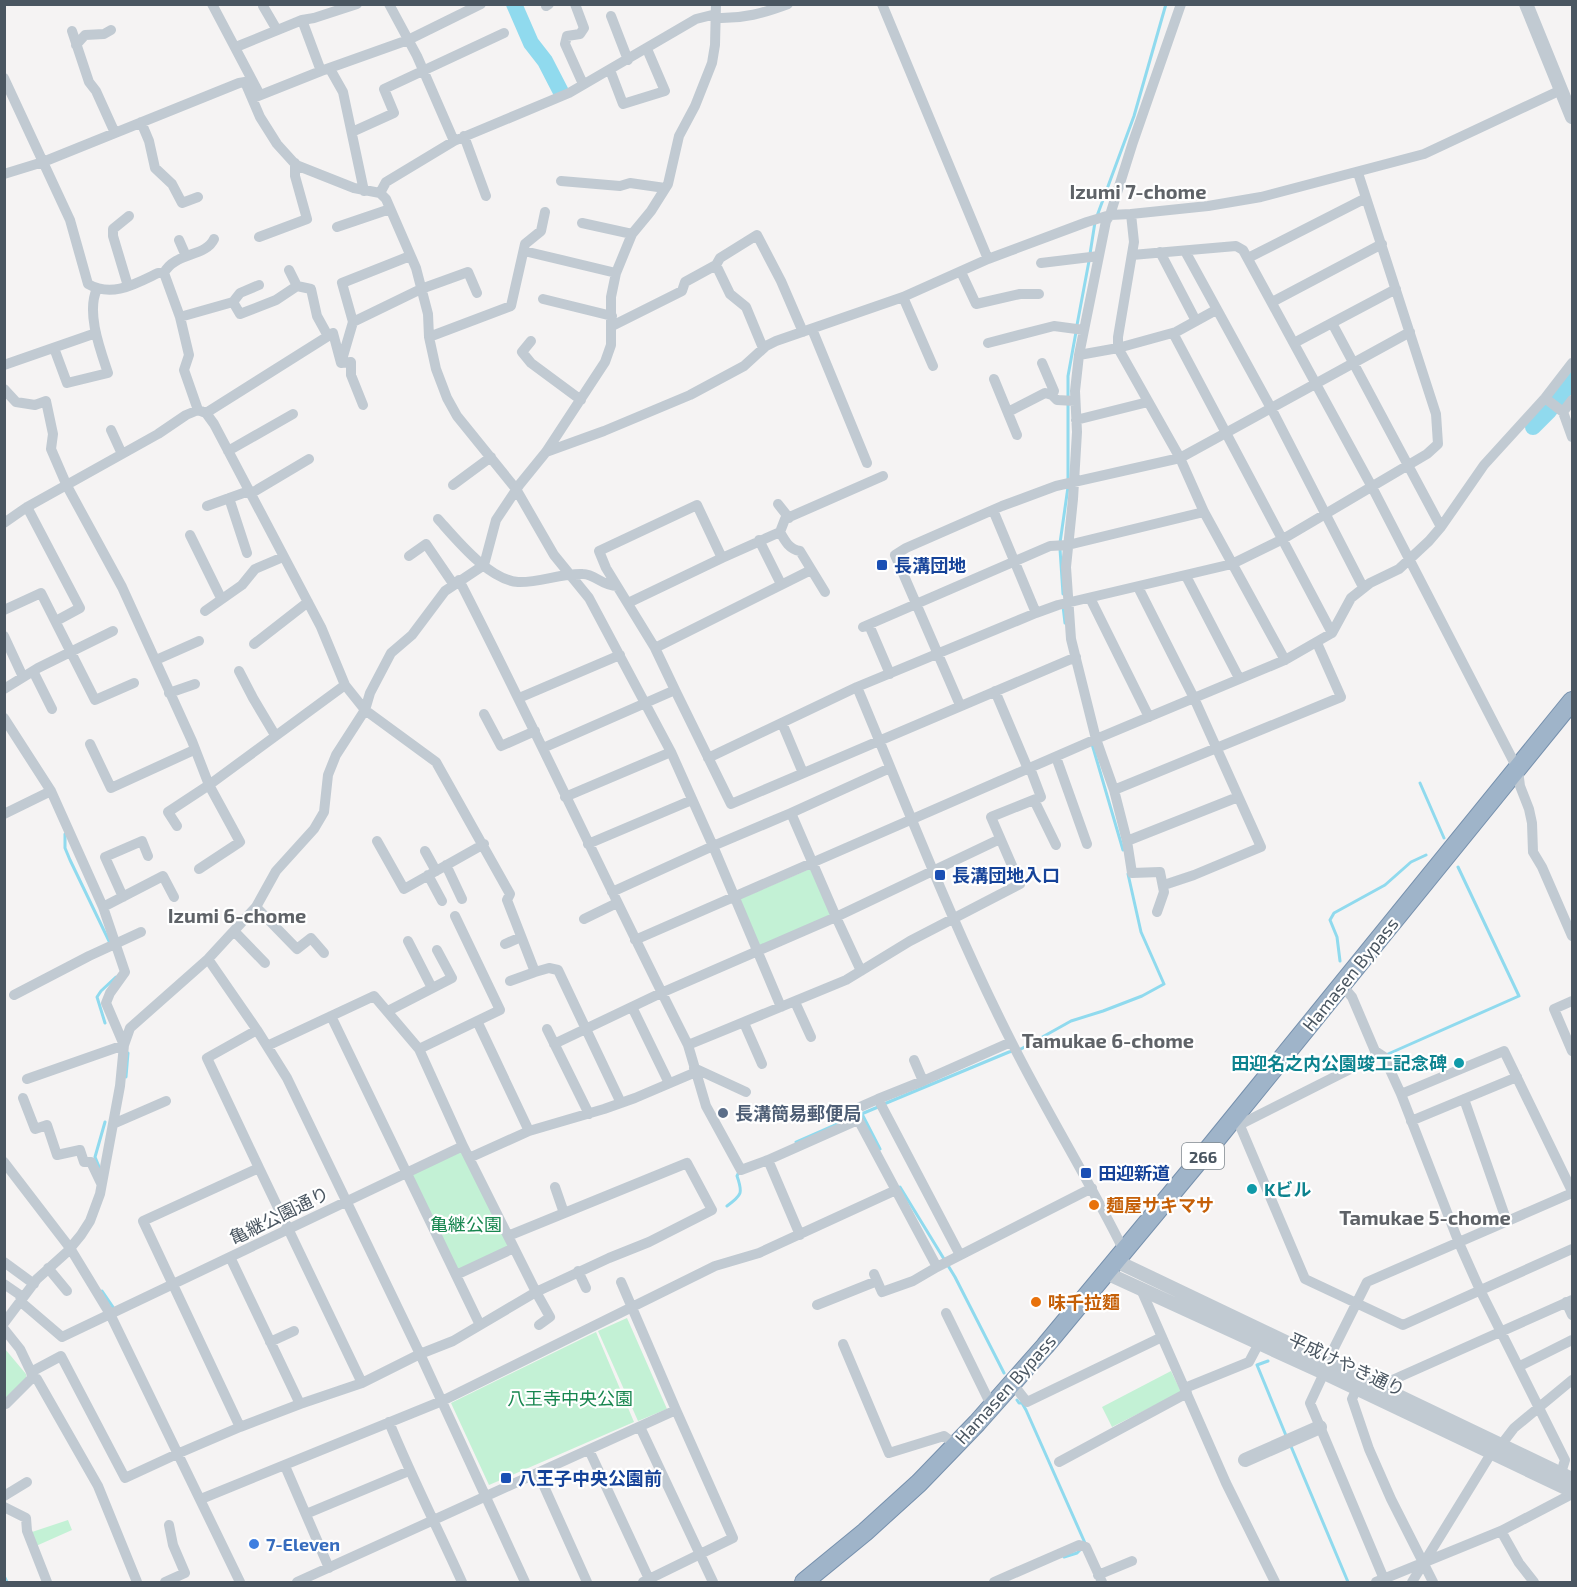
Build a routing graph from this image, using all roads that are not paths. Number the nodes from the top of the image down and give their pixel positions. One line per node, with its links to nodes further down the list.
1 (212, 4): 20 (street)
2 (357, 4): 13 (street)
3 (389, 4): 18 (street)
4 (481, 4): 18 (street)
5 (575, 4): 28 (street)
6 (788, 4): 11 (street)
7 (882, 4): 67 (street)
8 (1181, 4): 50 (street)
9 (1526, 4): 29 (street)
10 (264, 6): 16 (street)
11 (716, 12): 21 (street); 41 (street)
12 (610, 16): 22 (street)
13 (302, 20): 16 (street); 23 (street)
14 (72, 30): 19 (street)
15 (111, 30): 19 (street)
16 (277, 30): 20 (street)
17 (504, 33): 24 (street)
18 (408, 40): 23 (street); 24 (street)
19 (76, 45): 34 (street)
20 (236, 47): 27 (street)
21 (647, 49): 22 (street); 25 (street)
22 (628, 60): 25 (street)
23 (325, 70): 30 (street); 33 (street)
24 (423, 70): 33 (street); 35 (street)
25 (610, 70): 28 (street)
26 (4, 78): 36 (street)
27 (249, 80): 30 (street); 32 (street)
28 (584, 84): 35 (street)
29 (1561, 90): 31 (street); 38 (street)
30 (257, 97): 37 (street)
31 (1571, 112)
32 (141, 123): 34 (street); 45 (street)
33 (352, 132): 42 (street)
34 (115, 133): 36 (street)
35 (459, 139): 43 (street); 44 (street)
36 (43, 162): 39 (street); 77 (street)
37 (295, 163): 42 (street); 55 (street)
38 (1358, 173): 46 (street); 49 (street)
39 (4, 174)
40 (561, 181): 41 (street)
41 (665, 188): 54 (street)
42 (364, 191): 43 (street)
43 (380, 193): 47 (street)
44 (486, 196)
45 (198, 197)
46 (1366, 198): 58 (street); 66 (street)
47 (390, 209): 53 (street); 64 (street)
48 (545, 212): 59 (street)
49 (1131, 214): 50 (street); 62 (street)
50 (1110, 215): 65 (street); 67 (street)
51 (129, 216): 75 (street)
52 (582, 223): 54 (street)
53 (337, 227)
54 (632, 234): 73 (street)
55 (259, 237)
56 (214, 239): 63 (street)
57 (179, 240): 63 (street)
58 (1382, 244): 79 (street); 85 (street)
59 (524, 250): 73 (street); 98 (street)
60 (1185, 251): 61 (street); 66 (street); 86 (street)
61 (1160, 252): 62 (street); 89 (street)
62 (1132, 255): 104 (street)
63 (186, 256): 72 (street)
64 (410, 256): 78 (street); 90 (street)
65 (1099, 256): 68 (street); 92 (street)
66 (1248, 258): 85 (street)
67 (988, 259): 71 (street)
68 (1041, 263)
69 (716, 265): 88 (street); 93 (street); 103 (street)
70 (289, 270): 76 (street)
71 (961, 272): 81 (street); 82 (street)
72 (164, 273): 75 (street); 87 (street)
73 (616, 273): 88 (street)
74 (259, 285): 84 (street)
75 (128, 286): 77 (street)
76 (297, 286): 84 (street); 97 (street)
77 (97, 289): 95 (street)
78 (421, 289): 80 (street); 90 (street); 98 (street)
79 (1396, 289): 91 (street); 94 (street)
80 (477, 293)
81 (1040, 294)
82 (903, 297): 93 (street); 111 (street)
83 (543, 299): 88 (street)
84 (233, 302): 87 (street)
85 (1272, 302): 101 (street)
86 (1216, 310): 89 (street); 122 (street)
87 (180, 317): 123 (street)
88 (612, 321): 117 (street)
89 (1196, 321): 96 (street)
90 (353, 322): 106 (street)
91 (1332, 323): 101 (street); 108 (street)
92 (1084, 330): 100 (street); 105 (street)
93 (807, 331): 103 (street); 138 (street)
94 (1410, 332): 108 (street); 139 (street)
95 (96, 333): 102 (street); 102 (street)
96 (1173, 333): 104 (street); 129 (street)
97 (328, 336): 106 (street); 123 (street)
98 (429, 337): 135 (street)
99 (531, 341): 117 (street)
100 (988, 343)
101 (1294, 343): 113 (street)
102 (54, 348): 110 (street)
103 (763, 348): 133 (street)
104 (1118, 348): 105 (street); 120 (street)
105 (1079, 355): 119 (street)
106 (341, 363): 121 (street)
107 (1042, 363): 115 (street)
108 (1353, 363): 113 (street); 139 (street)
109 (1572, 363): 116 (street)
110 (4, 365)
111 (933, 366)
112 (993, 379): 124 (street)
113 (1316, 383): 122 (street); 144 (street)
114 (4, 389): 143 (street)
115 (1052, 395): 119 (street); 124 (street)
116 (1545, 398): 125 (street); 157 (street)
117 (581, 400): 133 (street)
118 (1572, 400): 125 (street)
119 (1075, 401): 127 (street)
120 (1148, 402): 127 (street); 136 (street)
121 (363, 405)
122 (1271, 408): 129 (street); 153 (street)
123 (202, 411): 132 (street); 134 (street)
124 (1008, 412): 130 (street)
125 (1563, 412): 131 (street)
126 (293, 414): 132 (street)
127 (1076, 420): 141 (street)
128 (111, 430): 134 (street)
129 (1226, 433): 136 (street); 160 (street)
130 (1017, 435)
131 (1572, 437)
132 (228, 451): 146 (street)
133 (546, 452): 145 (street)
134 (122, 454): 143 (street)
135 (491, 457): 142 (street); 145 (street)
136 (1180, 458): 141 (street); 152 (street)
137 (309, 459): 146 (street)
138 (867, 463)
139 (1408, 466): 144 (street); 157 (street)
140 (883, 476): 154 (street)
141 (1074, 482): 151 (street); 162 (street)
142 (453, 485)
143 (67, 486): 150 (street); 201 (street)
144 (1372, 487): 153 (street); 167 (street)
145 (516, 489): 170 (street); 172 (street)
146 (250, 493): 147 (street); 165 (street)
147 (229, 498): 149 (street); 163 (street)
148 (778, 504): 154 (street)
149 (207, 506)
150 (27, 507): 156 (street); 189 (street)
151 (993, 510): 168 (street); 185 (street)
152 (1204, 512): 162 (street); 169 (street)
153 (1326, 513): 160 (street); 178 (street)
154 (789, 518): 158 (street)
155 (438, 519): 170 (street)
156 (5, 522)
157 (1441, 527): 167 (street)
158 (780, 532): 161 (street); 171 (street)
159 (190, 535): 180 (street)
160 (1283, 539): 169 (street); 191 (street)
161 (759, 540): 166 (street); 175 (street)
162 (1067, 545): 168 (street); 184 (street)
163 (247, 553)
164 (409, 556): 174 (street)
165 (283, 557): 180 (street); 182 (street)
166 (722, 558): 176 (street); 183 (street)
167 (1408, 558): 178 (street); 240 (street)
168 (1016, 562): 185 (street); 188 (street)
169 (1232, 564): 173 (street); 202 (street)
170 (484, 566): 172 (street); 174 (street)
171 (811, 570): 175 (street); 179 (street)
172 (570, 575): 176 (street); 198 (street)
173 (1185, 576): 177 (street); 207 (street)
174 (457, 583): 216 (street); 222 (street)
175 (781, 584): 196 (street)
176 (617, 586): 183 (street)
177 (1138, 587): 181 (street); 217 (street)
178 (1363, 587): 191 (street)
179 (825, 592)
180 (221, 598): 187 (street)
181 (1090, 598): 184 (street); 224 (street)
182 (308, 602): 195 (street); 210 (street)
183 (628, 603): 196 (street)
184 (1065, 604): 188 (street); 200 (street)
185 (915, 605): 199 (street); 205 (street)
186 (4, 610): 189 (street)
187 (205, 611)
188 (1036, 613): 199 (street)
189 (56, 621): 197 (street)
190 (113, 631): 197 (street)
191 (1332, 633): 194 (street)
192 (4, 636): 206 (street)
193 (199, 641): 201 (street)
194 (1317, 643): 202 (street); 233 (street)
195 (254, 644)
196 (655, 648): 213 (street)
197 (72, 651): 203 (street); 208 (street)
198 (620, 654): 216 (street); 218 (street)
199 (938, 654): 205 (street); 219 (street)
200 (1074, 658): 214 (street); 230 (street)
201 (156, 660): 215 (street)
202 (1285, 660): 207 (street)
203 (33, 671): 206 (street); 220 (street)
204 (240, 671): 228 (street)
205 (890, 674): 211 (street)
206 (22, 676): 212 (street)
207 (1239, 678): 217 (street)
208 (134, 683)
209 (195, 684): 215 (street)
210 (345, 685): 222 (street); 228 (street)
211 (857, 687): 226 (street); 229 (street)
212 (4, 689)
213 (675, 690): 218 (street); 237 (street)
214 (995, 691): 219 (street); 239 (street)
215 (169, 693): 234 (street)
216 (519, 698): 227 (street)
217 (1194, 698): 224 (street); 233 (street)
218 (644, 704): 232 (street); 235 (street)
219 (960, 705): 229 (street)
220 (52, 709)
221 (1571, 709): 240 (highway, Hamasen Bypass / 266)
222 (365, 710): 256 (street); 276 (street)
223 (484, 714): 227 (street)
224 (1149, 717): 230 (street)
225 (4, 718): 244 (street)
226 (782, 723): 237 (street); 241 (street)
227 (535, 731): 232 (street)
228 (275, 735): 242 (street)
229 (879, 740): 238 (street); 241 (street)
230 (1096, 740): 236 (street); 243 (street)
231 (90, 744): 234 (street)
232 (543, 748): 245 (street)
233 (1217, 749): 243 (street); 246 (street)
234 (194, 750): 242 (street)
235 (671, 752): 245 (street); 247 (street)
236 (1056, 757): 239 (street); 258 (street)
237 (708, 758): 241 (street)
238 (890, 768): 250 (street); 251 (street)
239 (1029, 769): 248 (street); 251 (street)
240 (1518, 770): 284 (street); 298 (highway, Hamasen Bypass / 266)
241 (803, 773)
242 (209, 785): 252 (street); 264 (street)
243 (1114, 790): 255 (street)
244 (51, 791): 249 (street); 275 (street)
245 (565, 797): 257 (street)
246 (1238, 798): 255 (street); 267 (street)
247 (692, 800): 257 (street); 259 (street)
248 (1034, 800): 253 (street); 260 (street)
249 (4, 813)
250 (791, 813): 259 (street); 263 (street)
251 (911, 819): 263 (street); 265 (street)
252 (177, 826)
253 (1000, 839): 265 (street); 280 (street)
254 (377, 841): 266 (street)
255 (1127, 841): 267 (street)
256 (484, 844): 266 (street); 285 (street)
257 (588, 844): 268 (street)
258 (1087, 844)
259 (713, 846): 268 (street); 271 (street)
260 (1056, 846)
261 (425, 851): 266 (street)
262 (148, 856): 269 (street)
263 (812, 863): 271 (street); 279 (street)
264 (199, 869)
265 (933, 869): 279 (street); 280 (street)
266 (437, 870): 272 (street); 273 (street)
267 (1164, 885): 277 (street)
268 (612, 892): 274 (street)
269 (123, 897): 270 (street); 275 (street)
270 (174, 897)
271 (735, 897): 286 (street); 291 (street)
272 (462, 899)
273 (442, 901)
274 (617, 903): 281 (street); 286 (street)
275 (103, 907): 289 (street)
276 (256, 907): 282 (street); 292 (street)
277 (1157, 912)
278 (455, 916): 308 (street)
279 (836, 916): 291 (street); 295 (street)
280 (954, 918): 295 (street); 314 (street)
281 (584, 919)
282 (234, 931): 293 (street); 294 (street)
283 (141, 932): 289 (street)
284 (1572, 936)
285 (521, 937): 288 (street); 296 (street)
286 (635, 940): 300 (street)
287 (408, 941): 299 (street)
288 (505, 944)
289 (117, 945): 301 (street); 316 (street)
290 (437, 950): 299 (street)
291 (758, 951): 300 (street); 305 (street)
292 (324, 953)
293 (208, 959): 312 (street); 316 (street)
294 (265, 963)
295 (861, 970): 303 (street)
296 (535, 972): 297 (street); 311 (street)
297 (510, 981)
298 (1341, 984): 321 (street); 337 (highway, Hamasen Bypass / 266)
299 (432, 988): 306 (street)
300 (661, 993): 304 (street); 317 (street)
301 (14, 995)
302 (1572, 1001): 320 (street)
303 (795, 1002): 305 (street); 313 (street)
304 (632, 1007): 311 (street); 328 (street)
305 (781, 1007): 309 (street)
306 (388, 1011): 307 (street); 319 (street)
307 (331, 1016): 318 (street); 347 (street)
308 (477, 1021): 319 (street); 341 (street)
309 (744, 1023): 317 (street); 323 (street)
310 (547, 1029): 315 (street)
311 (585, 1029): 315 (street); 335 (street)
312 (257, 1030): 318 (street); 346 (street)
313 (811, 1037)
314 (1011, 1042): 327 (street); 350 (street)
315 (554, 1044): 336 (street)
316 (124, 1045): 326 (street); 340 (street)
317 (688, 1045): 324 (street)
318 (267, 1046): 353 (street)
319 (419, 1049): 342 (street)
320 (1572, 1051)
321 (1380, 1054): 330 (street); 337 (street)
322 (914, 1060): 327 (street)
323 (762, 1064)
324 (695, 1070): 328 (street); 329 (street); 344 (street)
325 (1517, 1077): 330 (street); 333 (street); 352 (street)
326 (27, 1079)
327 (923, 1081): 332 (street)
328 (669, 1083): 335 (street)
329 (746, 1092)
330 (1401, 1094): 339 (street)
331 (23, 1098): 348 (street)
332 (878, 1099): 338 (street); 363 (street)
333 (1464, 1100): 339 (street); 355 (street)
334 (166, 1101): 340 (street)
335 (621, 1103): 336 (street)
336 (589, 1114): 341 (street)
337 (1237, 1119): 366 (highway, Hamasen Bypass / 266); 382 (street)
338 (858, 1120): 344 (street); 351 (street)
339 (1412, 1121): 359 (street)
340 (113, 1124): 348 (street)
341 (529, 1131): 343 (street)
342 (463, 1146): 343 (street); 347 (street, 亀継公園通り)
343 (469, 1158): 358 (street)
344 (768, 1160): 357 (street)
345 (4, 1162): 360 (street)
346 (259, 1168): 356 (street); 372 (street)
347 (406, 1172): 353 (street, 亀継公園通り); 370 (street)
348 (101, 1184): 360 (street)
349 (555, 1186): 354 (street)
350 (1092, 1188): 363 (street); 366 (street)
351 (896, 1190): 357 (street); 367 (street)
352 (1572, 1192): 355 (street)
353 (346, 1201): 356 (street, 亀継公園通り); 400 (street)
354 (564, 1213): 358 (street); 369 (street)
355 (1507, 1222): 359 (street)
356 (288, 1228): 364 (street, 亀継公園通り); 406 (street)
357 (800, 1235): 384 (street)
358 (508, 1236): 361 (street)
359 (1459, 1243): 377 (street); 382 (street)
360 (70, 1248): 368 (street); 386 (street)
361 (514, 1248): 370 (street); 379 (street)
362 (1572, 1249): 377 (street)
363 (960, 1255): 367 (street)
364 (230, 1257): 372 (street, 亀継公園通り); 397 (street)
365 (4, 1262): 374 (street)
366 (1115, 1262): 375 (street, 平成けやき通り); 403 (street, 平成けやき通り); 407 (highway, Hamasen Bypass / 266)
367 (937, 1267): 383 (street)
368 (48, 1268): 374 (street); 378 (street)
369 (578, 1271): 376 (street); 379 (street)
370 (456, 1275): 389 (street)
371 (621, 1282): 384 (street)
372 (172, 1283): 386 (street, 亀継公園通り); 418 (street)
373 (4, 1284): 381 (street)
374 (34, 1284): 381 (street)
375 (1140, 1287): 395 (street); 398 (street, 平成けやき通り)
376 (586, 1288)
377 (1480, 1290): 382 (street); 392 (street)
378 (67, 1291)
379 (536, 1292): 389 (street); 390 (street)
380 (1569, 1301): 387 (street); 392 (street)
381 (21, 1302): 388 (street); 394 (street)
382 (1356, 1303): 403 (street)
383 (817, 1305)
384 (632, 1309): 411 (street); 416 (street)
385 (946, 1313): 415 (street)
386 (111, 1314): 394 (street, 亀継公園通り); 424 (street)
387 (1572, 1315)
388 (4, 1323)
389 (480, 1325): 400 (street)
390 (539, 1325)
391 (4, 1329): 404 (street)
392 (1501, 1330): 402 (street); 408 (street)
393 (294, 1331): 397 (street)
394 (62, 1336): 401 (street)
395 (1162, 1337): 407 (street); 410 (street)
396 (1572, 1340): 402 (street)
397 (270, 1342): 413 (street)
398 (1259, 1343): 403 (street, 平成けやき通り); 410 (street)
399 (843, 1344): 421 (street)
400 (420, 1354): 406 (street); 411 (street)
401 (61, 1356): 404 (street); 424 (street)
402 (1520, 1366): 414 (street)
403 (1325, 1368): 408 (street, 平成けやき通り); 409 (street, 平成けやき通り); 420 (street)
404 (32, 1375): 412 (street); 450 (street)
405 (1572, 1380): 414 (street)
406 (362, 1383): 413 (street)
407 (1012, 1383): 415 (highway, Hamasen Bypass / 266)
408 (1379, 1386): 422 (street, 平成けやき通り)
409 (1357, 1388): 422 (street, 平成けやき通り); 443 (street)
410 (1186, 1390): 426 (street); 460 (street)
411 (442, 1401): 417 (street); 434 (street)
412 (6, 1404)
413 (300, 1404): 418 (street)
414 (1539, 1406): 422 (street); 430 (street)
415 (992, 1407): 421 (highway, Hamasen Bypass / 266)
416 (676, 1410): 419 (street); 441 (street)
417 (389, 1422): 427 (street); 428 (street)
418 (240, 1427): 424 (street)
419 (640, 1427): 423 (street); 441 (street)
420 (1320, 1427): 425 (street); 448 (street)
421 (956, 1445): 458 (highway, Hamasen Bypass / 266)
422 (1497, 1449): 430 (street, 平成けやき通り); 432 (street, 平成けやき通り); 443 (street)
423 (589, 1450): 429 (street); 447 (street)
424 (177, 1454): 435 (street)
425 (1245, 1460)
426 (1059, 1462)
427 (285, 1466): 435 (street); 437 (street)
428 (409, 1471): 437 (street); 438 (street)
429 (538, 1473): 434 (street); 456 (street)
430 (1567, 1476)
431 (27, 1482): 433 (street)
432 (1572, 1492): 440 (street)
433 (4, 1496)
434 (486, 1496): 438 (street); 455 (street)
435 (201, 1499): 452 (street)
436 (4, 1507): 449 (street)
437 (306, 1514): 444 (street)
438 (434, 1521): 444 (street); 454 (street)
439 (170, 1525): 445 (street)
440 (1501, 1531): 443 (street); 463 (street)
441 (700, 1555): 447 (street); 457 (street)
442 (1132, 1561): 446 (street)
443 (1424, 1563): 448 (street); 461 (street); 462 (street)
444 (329, 1568): 453 (street)
445 (187, 1578): 451 (street)
446 (1100, 1579): 459 (street)
447 (646, 1581)
448 (1380, 1581)
449 (47, 1582)
450 (138, 1582)
451 (165, 1582)
452 (240, 1582)
453 (301, 1582)
454 (462, 1582)
455 (525, 1582)
456 (587, 1582)
457 (713, 1582)
458 (804, 1582)
459 (994, 1582)
460 (1275, 1582)
461 (1412, 1582)
462 (1433, 1582)
463 (1534, 1582)

